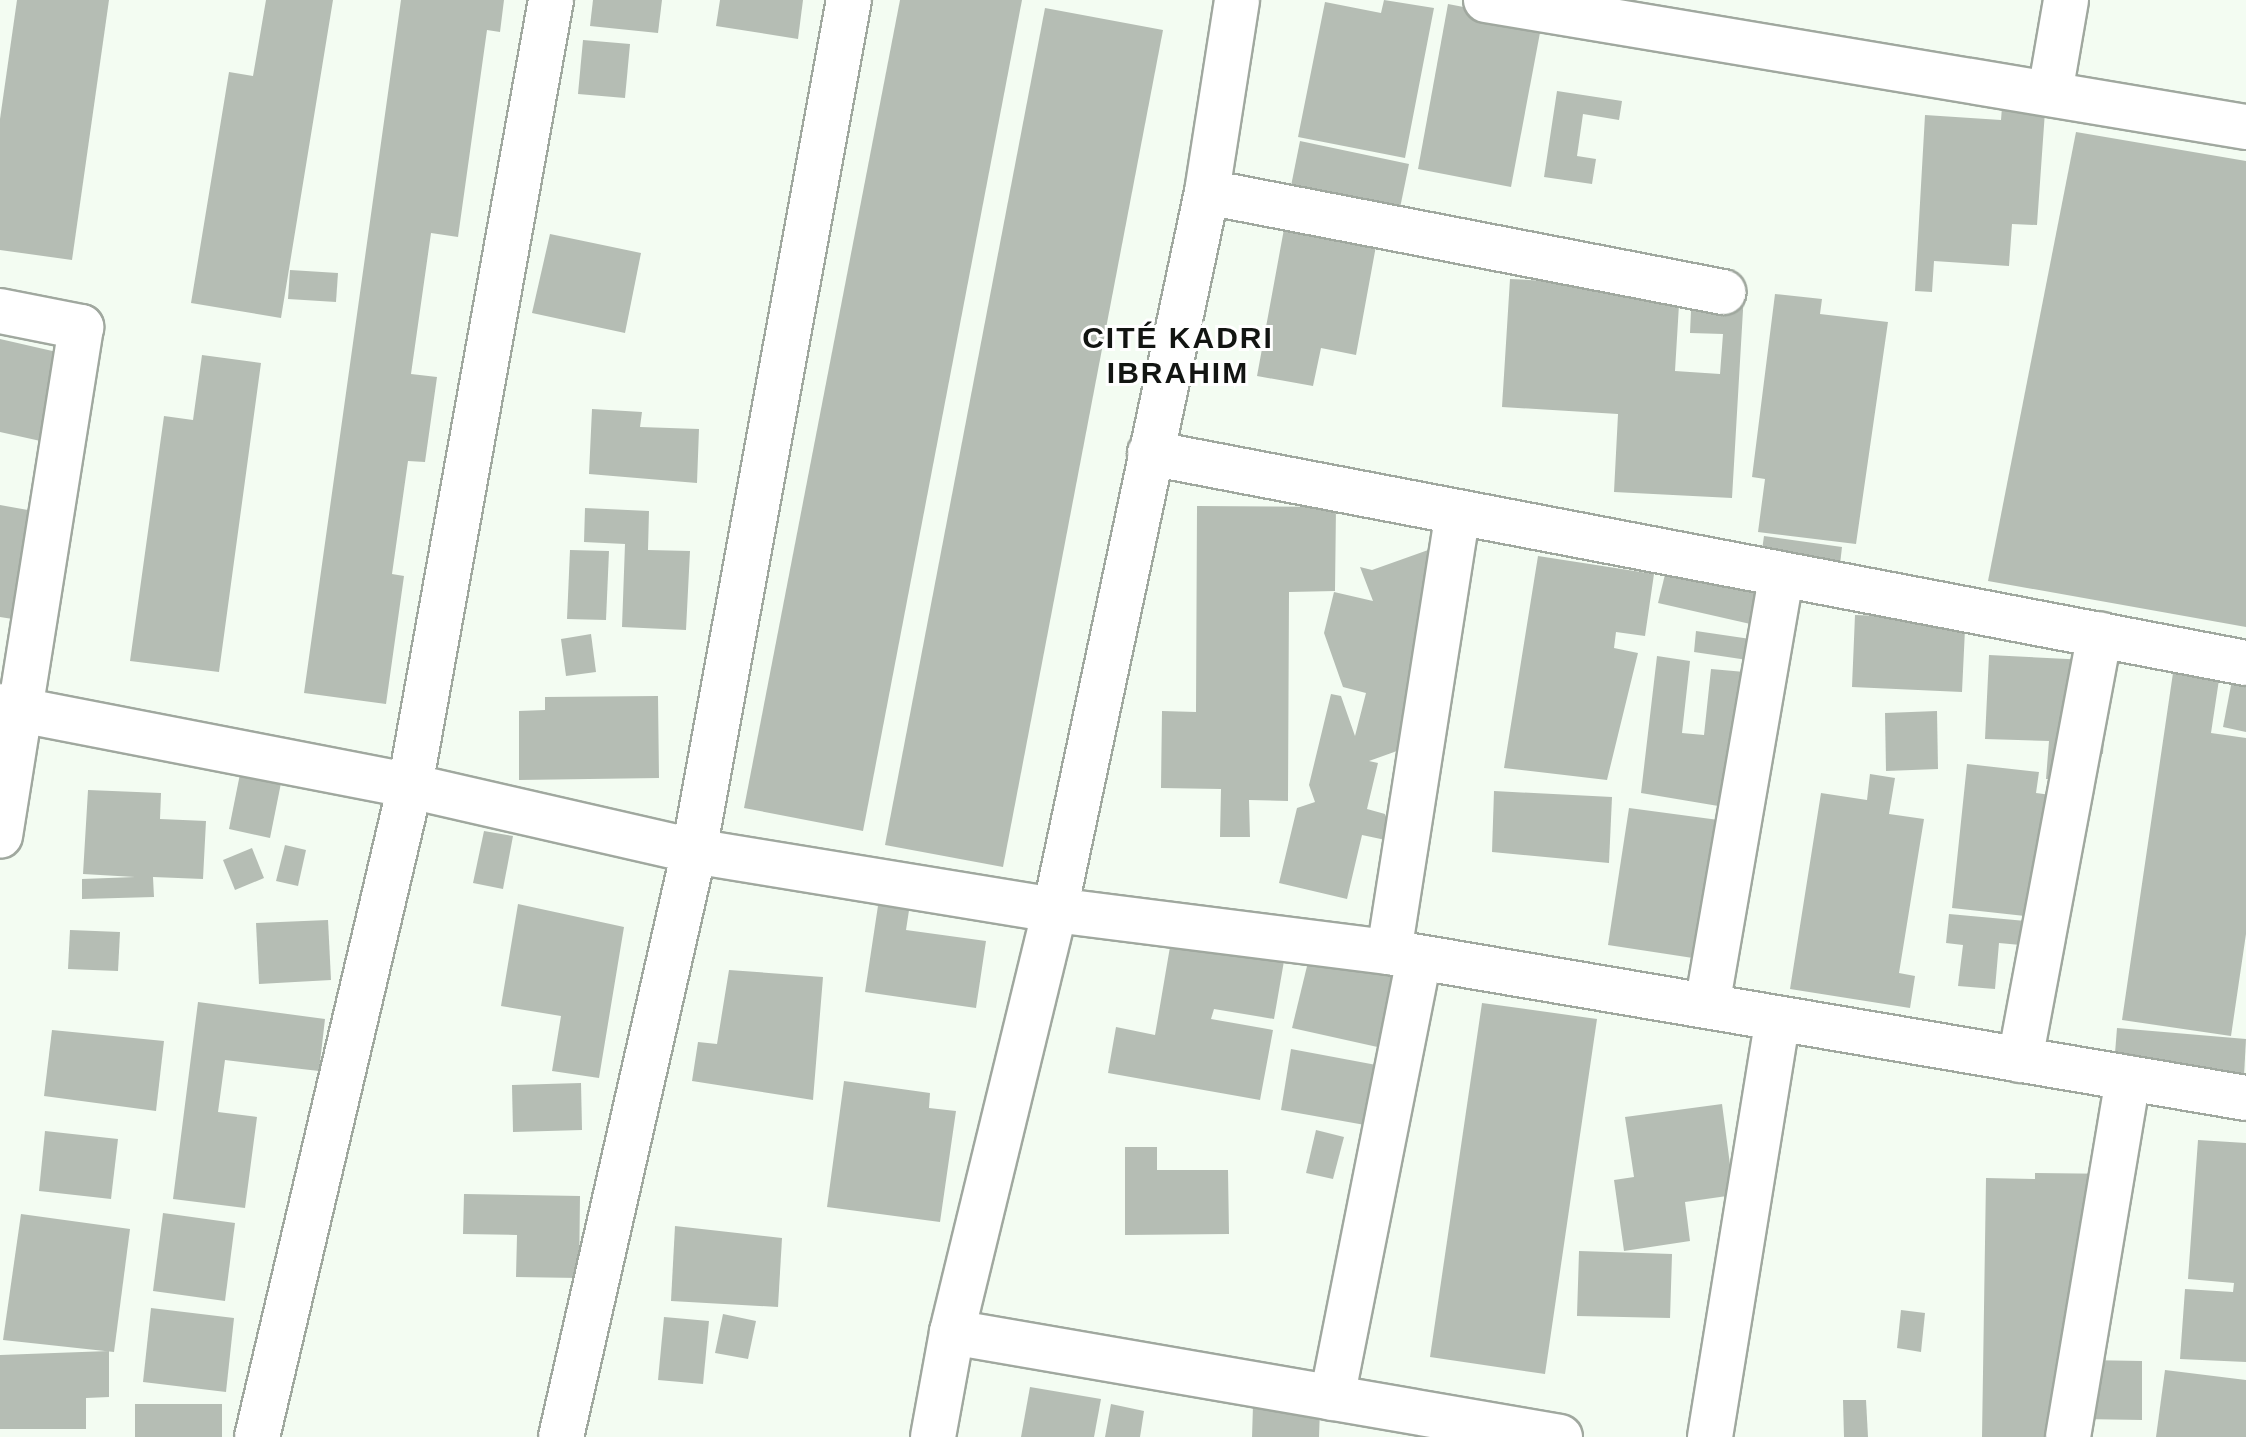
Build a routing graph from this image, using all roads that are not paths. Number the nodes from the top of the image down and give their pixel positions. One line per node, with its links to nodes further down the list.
1 (551, 0): 17 (street)
2 (849, 0): 19 (street)
3 (1237, 0): 8 (street)
4 (1486, 0): 6 (street)
5 (2066, 0): 6 (street)
6 (2050, 93): 7 (street)
7 (2246, 127)
8 (1207, 192): 9 (street); 11 (street)
9 (1723, 292)
10 (0, 311): 16 (street)
11 (1150, 453): 12 (street); 20 (street)
12 (1458, 513): 13 (street); 21 (street)
13 (1782, 574): 14 (street); 22 (street)
14 (2100, 634): 15 (street); 24 (street)
15 (2246, 663)
16 (12, 708): 17 (street); 18 (street)
17 (410, 786): 19 (street); 29 (street)
18 (0, 836)
19 (694, 851): 20 (street); 30 (street)
20 (1055, 910): 21 (street); 27 (street)
21 (1404, 955): 22 (street); 28 (street)
22 (1707, 1006): 23 (street)
23 (1778, 1018): 24 (street); 33 (street)
24 (2020, 1060): 25 (street)
25 (2128, 1078): 26 (street); 34 (street)
26 (2246, 1098)
27 (952, 1332): 28 (street); 31 (street)
28 (1332, 1398): 32 (street)
29 (257, 1437)
30 (561, 1437)
31 (933, 1437)
32 (1560, 1437)
33 (1710, 1437)
34 (2068, 1437)

